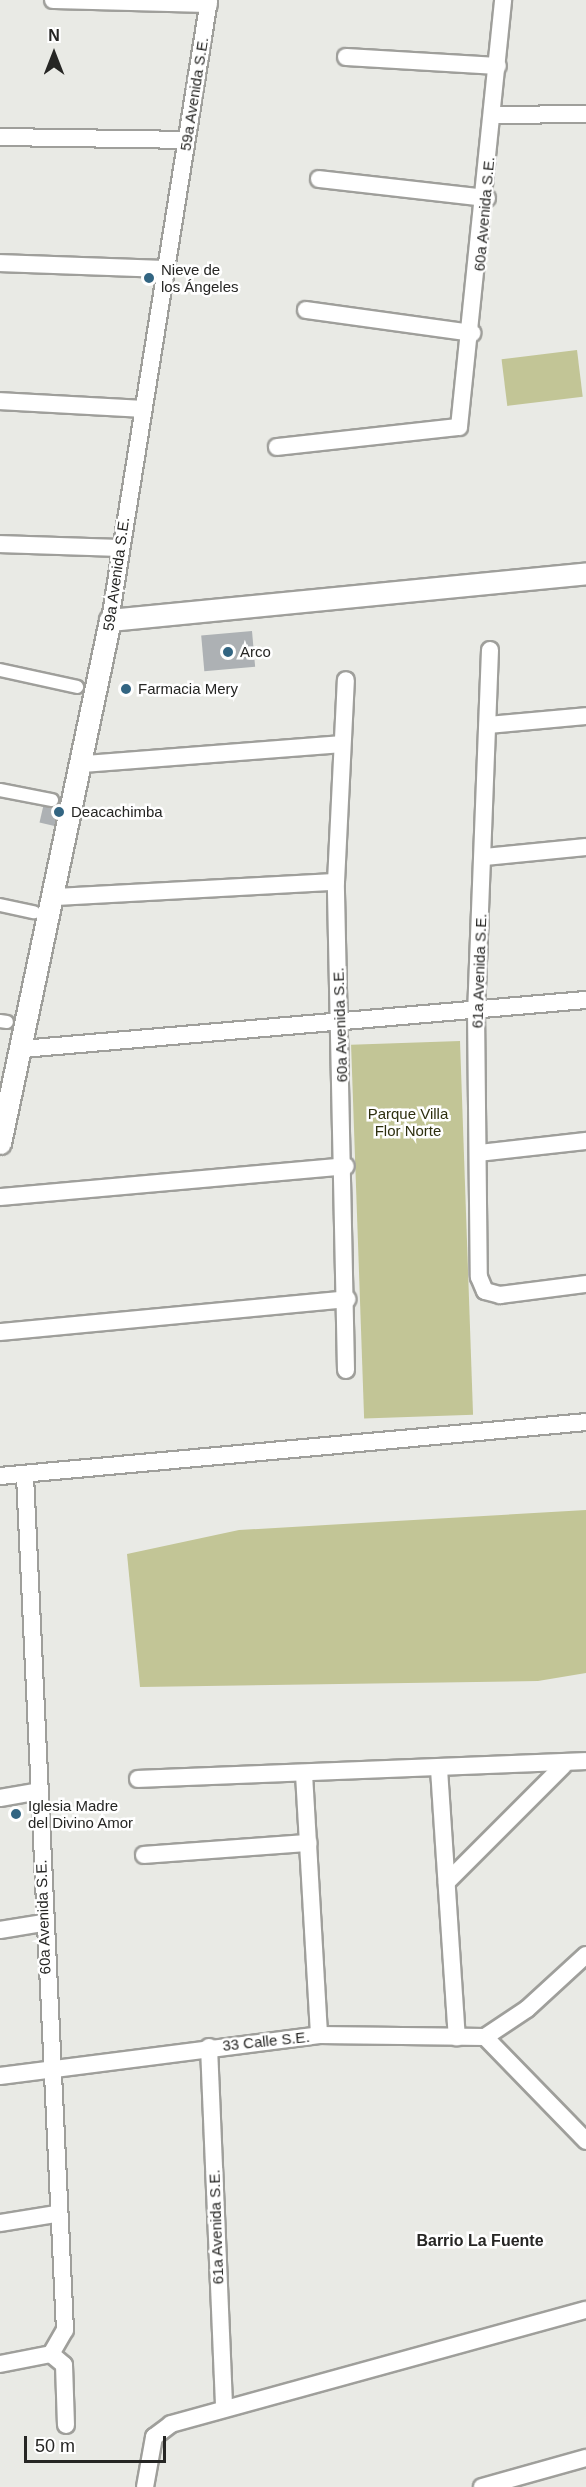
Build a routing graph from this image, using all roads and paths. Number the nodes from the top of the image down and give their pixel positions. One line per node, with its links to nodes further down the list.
1 (53, 0): 3 (street)
2 (503, 0): 5 (street, 60a Avenida S.E.)
3 (209, 2): 9 (street, 59a Avenida S.E.)
4 (346, 57): 5 (street)
5 (498, 66): 7 (street, 60a Avenida S.E.)
6 (586, 114): 7 (street)
7 (493, 115): 11 (street, 60a Avenida S.E.)
8 (0, 136): 9 (street)
9 (186, 140): 13 (street, 59a Avenida S.E.)
10 (319, 179): 11 (street)
11 (487, 198): 15 (street, 60a Avenida S.E.)
12 (0, 263): 13 (street)
13 (164, 269): 17 (street, 59a Avenida S.E.)
14 (306, 310): 15 (street)
15 (472, 333): 18 (street, 60a Avenida S.E.)
16 (0, 401): 17 (street)
17 (141, 409): 20 (street, 59a Avenida S.E.)
18 (277, 447)
19 (0, 544): 20 (street)
20 (120, 548): 22 (street, 59a Avenida S.E.)
21 (586, 573): 22 (street)
22 (110, 620): 30 (street, 59a Avenida S.E.)
23 (490, 650): 28 (street, 61a Avenida S.E.)
24 (0, 670): 26 (street)
25 (346, 680): 29 (street, 60a Avenida S.E.)
26 (77, 687)
27 (586, 716): 28 (street)
28 (488, 725): 34 (street, 61a Avenida S.E.)
29 (341, 744): 30 (street); 35 (street, 60a Avenida S.E.)
30 (84, 764): 36 (street, 59a Avenida S.E.)
31 (0, 790): 32 (street)
32 (52, 800)
33 (586, 847): 34 (street)
34 (485, 858): 40 (street, 61a Avenida S.E.)
35 (336, 882): 36 (street); 41 (street, 60a Avenida S.E.)
36 (55, 897): 42 (street, 59a Avenida S.E.)
37 (0, 905): 38 (street)
38 (34, 912)
39 (586, 1000): 40 (street)
40 (476, 1011): 41 (street); 45 (street, 61a Avenida S.E.)
41 (340, 1024): 42 (street); 46 (street, 60a Avenida S.E.)
42 (22, 1049): 44 (street, 59a Avenida S.E.)
43 (586, 1141): 45 (street)
44 (0, 1143)
45 (479, 1153): 48 (street, 61a Avenida S.E.)
46 (346, 1166): 47 (street); 49 (street, 60a Avenida S.E.)
47 (0, 1197)
48 (586, 1284)
49 (347, 1299): 50 (street); 51 (street, 60a Avenida S.E.)
50 (0, 1332)
51 (346, 1370)
52 (586, 1422): 53 (street)
53 (25, 1474): 54 (street); 60 (street, 60a Avenida S.E.)
54 (0, 1476)
55 (586, 1761): 56 (street)
56 (563, 1766): 57 (street); 64 (street)
57 (439, 1769): 58 (street); 64 (street)
58 (304, 1774): 59 (street); 62 (street)
59 (138, 1779)
60 (39, 1791): 61 (street); 65 (street, 60a Avenida S.E.)
61 (0, 1797)
62 (309, 1843): 63 (street); 68 (street)
63 (144, 1855)
64 (447, 1882): 69 (street)
65 (42, 1923): 66 (street); 72 (street, 60a Avenida S.E.)
66 (0, 1930)
67 (586, 1956): 70 (street)
68 (319, 2035): 69 (street, 33 Calle S.E.); 71 (street, 33 Calle S.E.)
69 (457, 2037): 70 (street, 33 Calle S.E.)
70 (485, 2037): 74 (street)
71 (209, 2047): 72 (street, 33 Calle S.E.); 80 (street, 61a Avenida S.E.)
72 (48, 2067): 73 (street, 33 Calle S.E.); 75 (street, 60a Avenida S.E.)
73 (0, 2076)
74 (586, 2141)
75 (56, 2214): 76 (street); 78 (street, 60a Avenida S.E.)
76 (0, 2223)
77 (586, 2310): 80 (street)
78 (51, 2354): 79 (street); 81 (street)
79 (0, 2364)
80 (224, 2406): 83 (street)
81 (66, 2425)
82 (586, 2458): 84 (street)
83 (145, 2487)
84 (482, 2487)

